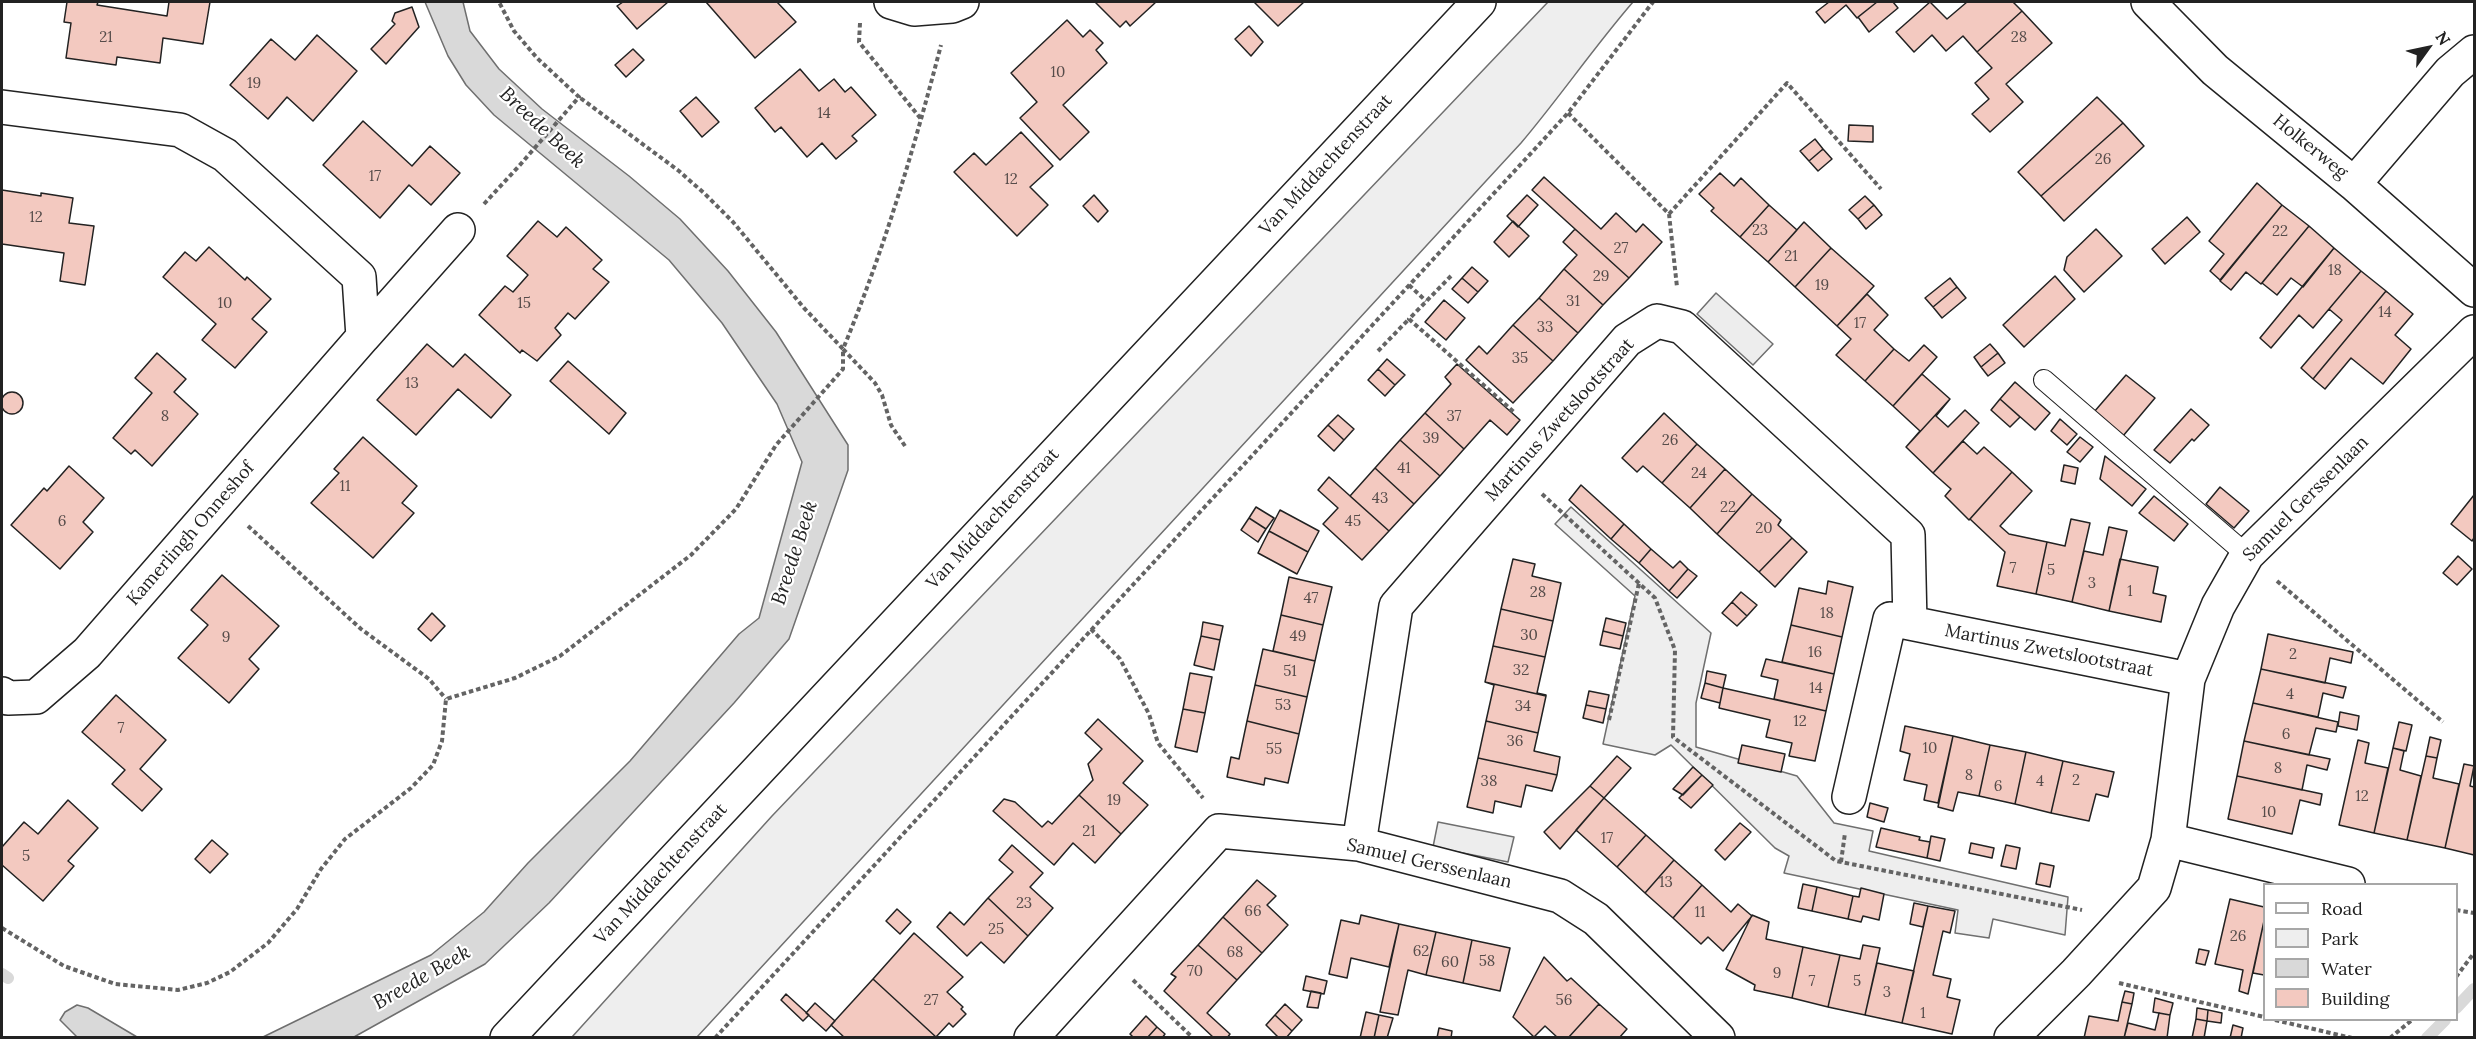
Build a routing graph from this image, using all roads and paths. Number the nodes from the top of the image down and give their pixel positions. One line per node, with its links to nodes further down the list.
1 (499, 2): 9 (path)
2 (891, 2): 6 (street)
3 (1479, 2): 57 (street, Van Middachtenstraat)
4 (1653, 2): 11 (path)
5 (2148, 2): 13 (street, Holkerweg)
6 (957, 4): 12 (path)
7 (860, 12): 12 (path)
8 (2475, 52): 13 (street)
9 (579, 97): 16 (path); 25 (path)
10 (2, 107): 24 (street)
11 (1568, 112): 15 (path); 18 (path)
12 (921, 120): 25 (path)
13 (2354, 184): 19 (street, Holkerweg)
14 (1881, 189): 15 (path)
15 (1669, 214): 22 (path)
16 (458, 230): 24 (street, Kamerlingh Onneshof)
17 (1451, 276): 20 (path)
18 (1409, 285): 20 (path); 35 (path)
19 (2475, 290)
20 (1426, 301): 21 (path)
21 (1409, 319): 26 (path); 28 (path)
22 (1682, 327): 28 (street, Martinus Zwetslootstraat); 34 (street)
23 (2475, 333): 32 (street, Samuel Gerssenlaan)
24 (363, 337): 31 (street, Kamerlingh Onneshof)
25 (843, 349): 29 (path); 37 (path)
26 (1378, 351)
27 (2043, 380): 32 (lane)
28 (1542, 438): 30 (street, Martinus Zwetslootstraat)
29 (905, 446)
30 (1515, 469): 33 (path); 44 (street, Martinus Zwetslootstraat)
31 (220, 500): 37 (path); 38 (street, Kamerlingh Onneshof)
32 (2247, 555): 36 (street, Samuel Gerssenlaan); 40 (path)
33 (1639, 583): 39 (path); 48 (path)
34 (1910, 623): 36 (street, Martinus Zwetslootstraat); 41 (street, Martinus Zwetslootstraat)
35 (1090, 629): 42 (path); 58 (path)
36 (2188, 679): 43 (street, Samuel Gerssenlaan)
37 (446, 699): 49 (path)
38 (4, 701)
39 (1609, 720)
40 (2443, 722)
41 (1850, 797)
42 (1219, 831): 44 (street, Samuel Gerssenlaan); 51 (street)
43 (2168, 840): 45 (street); 48 (street, Samuel Gerssenlaan)
44 (1359, 844): 61 (street, Samuel Gerssenlaan)
45 (2340, 883)
46 (2458, 910): 47 (path)
47 (2475, 914)
48 (2124, 918): 52 (street, Samuel Gerssenlaan)
49 (2, 928)
50 (2475, 953): 53 (path)
51 (1107, 954): 59 (street); 60 (path)
52 (2076, 973): 54 (path); 62 (street, Samuel Gerssenlaan)
53 (2458, 976)
54 (2263, 1017)
55 (2279, 1021): 63 (path)
56 (2411, 1021): 64 (path)
57 (507, 1038)
58 (715, 1038)
59 (1031, 1038)
60 (1193, 1038)
61 (1718, 1038)
62 (2011, 1038)
63 (2352, 1038)
64 (2390, 1038)

